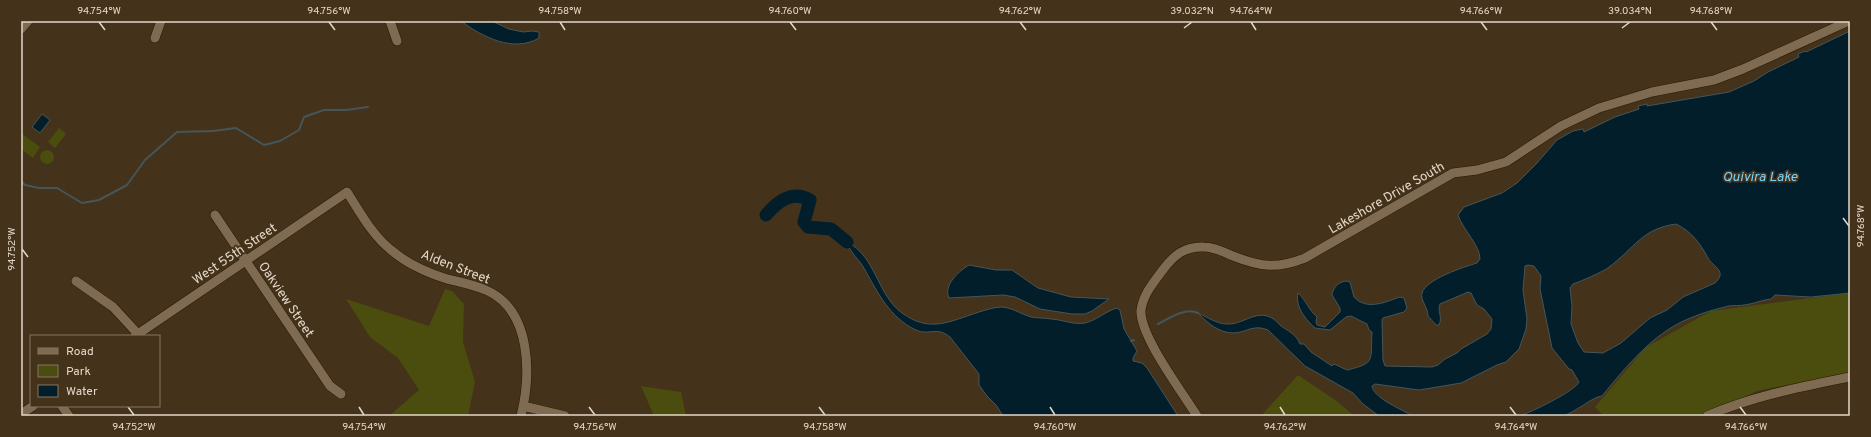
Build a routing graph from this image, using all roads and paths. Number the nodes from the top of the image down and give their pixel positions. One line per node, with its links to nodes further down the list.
1 (28, 21): 5 (street)
2 (161, 21): 6 (street)
3 (390, 21): 7 (street)
4 (1849, 21): 22 (street, Lakeshore Drive South)
5 (21, 29)
6 (155, 38)
7 (397, 41)
8 (347, 192): 10 (street, West 55th Street); 15 (street, Alden Street)
9 (215, 215): 10 (street, Oakview Street)
10 (245, 261): 12 (street, West 55th Street); 14 (street, Oakview Street)
11 (76, 281): 12 (street)
12 (137, 335)
13 (1850, 377): 23 (street)
14 (341, 394)
15 (523, 406): 20 (street, Alden Street); 21 (street)
16 (32, 407): 18 (street)
17 (63, 407): 19 (street)
18 (21, 414)
19 (69, 416)
20 (521, 416)
21 (565, 416)
22 (1198, 416)
23 (1707, 416)

